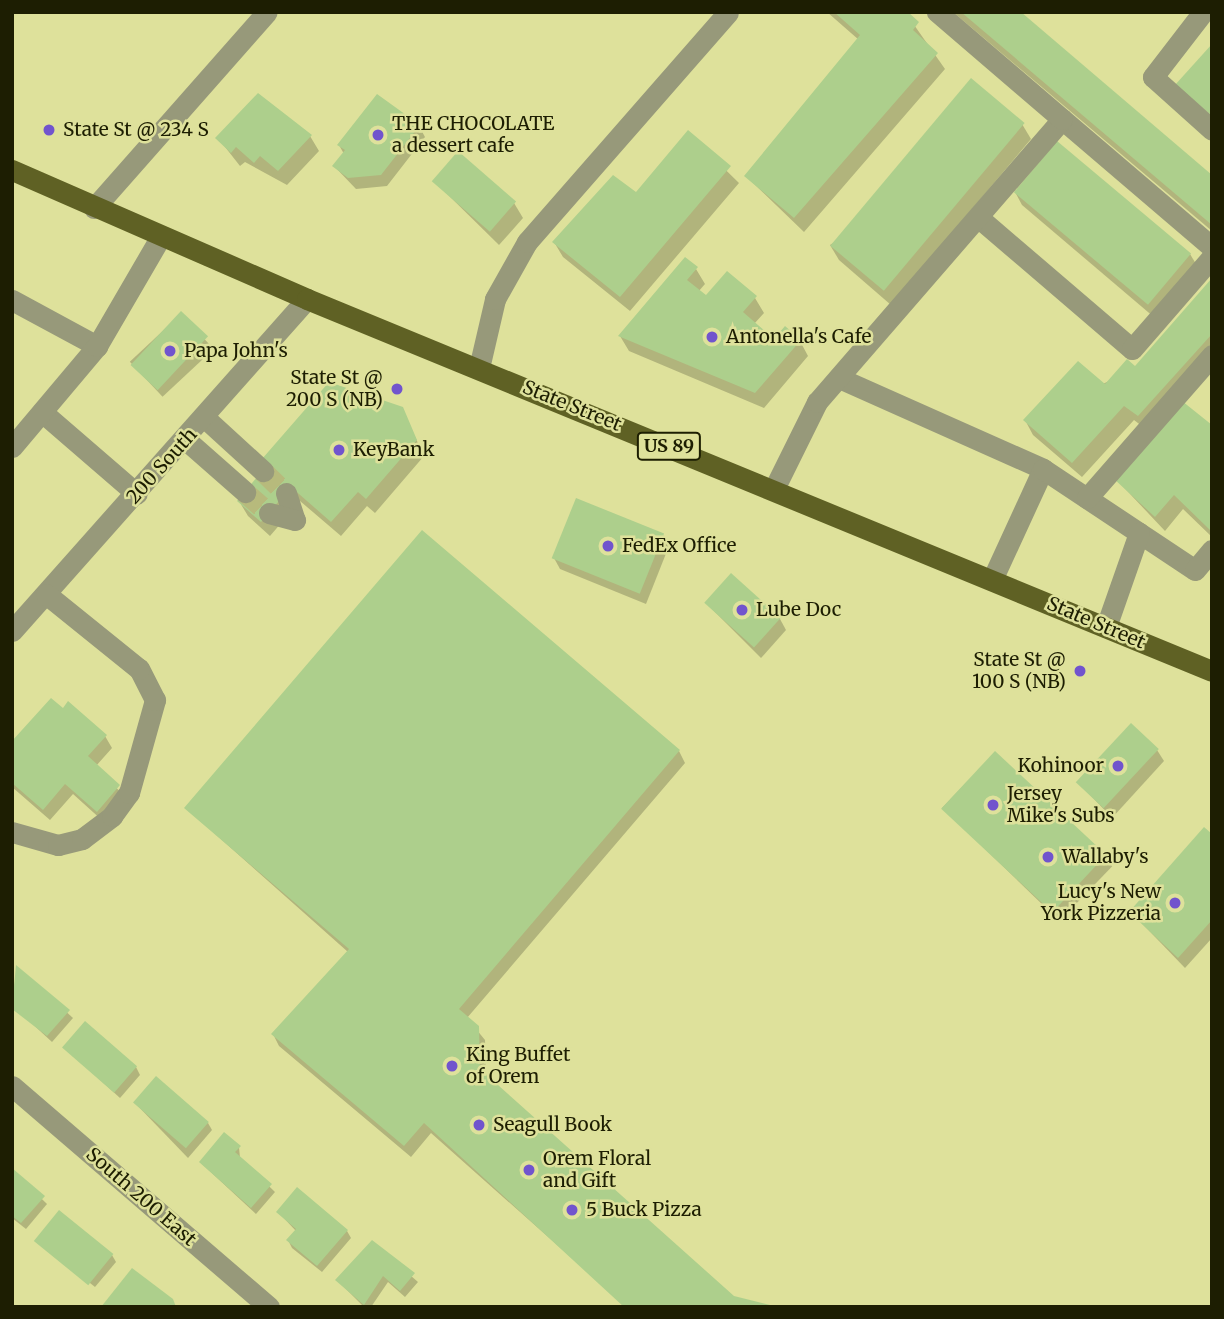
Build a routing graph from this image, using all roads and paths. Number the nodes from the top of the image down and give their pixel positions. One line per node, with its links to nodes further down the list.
1 (267, 12): 8 (street)
2 (728, 12): 17 (street)
3 (937, 12): 5 (street)
4 (1203, 12): 6 (street)
5 (1062, 118): 9 (street); 11 (street)
6 (1212, 130)
7 (12, 171): 8 (main road, State Street / US 89)
8 (94, 208): 10 (main road, State Street / US 89)
9 (979, 218): 12 (street); 18 (street)
10 (161, 236): 13 (main road, State Street / US 89); 15 (street)
11 (1212, 247)
12 (1212, 257)
13 (307, 299): 17 (main road, State Street / US 89); 20 (street, 200 South)
14 (12, 300): 15 (street)
15 (97, 346): 19 (street)
16 (1212, 355): 25 (street)
17 (479, 368): 23 (main road, State Street / US 89)
18 (839, 378): 22 (street); 23 (street)
19 (42, 412): 21 (street); 24 (street)
20 (195, 429): 20 (street); 24 (street, 200 South)
21 (12, 447)
22 (1043, 469): 25 (street); 30 (street)
23 (774, 489): 30 (main road, State Street / US 89)
24 (136, 494): 31 (street, 200 South)
25 (1087, 498): 28 (street)
26 (277, 503): 27 (street)
27 (295, 520)
28 (1139, 533): 29 (street); 32 (street)
29 (1212, 550)
30 (992, 580): 32 (main road, State Street / US 89)
31 (46, 594): 33 (street, 200 South); 35 (street)
32 (1107, 627): 34 (main road, State Street / US 89)
33 (12, 631)
34 (1212, 671)
35 (12, 832)
36 (12, 1086): 37 (street, South 200 East)
37 (269, 1307)

